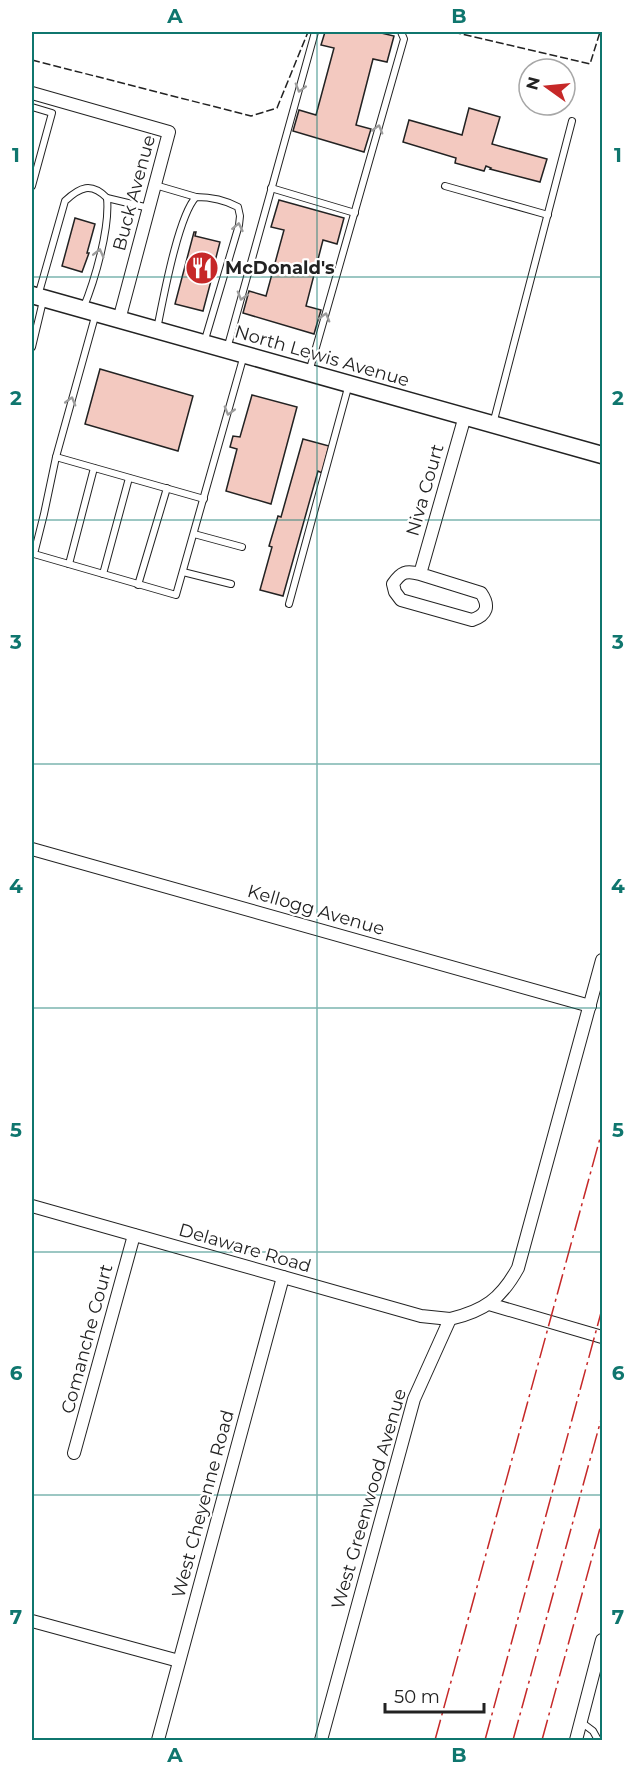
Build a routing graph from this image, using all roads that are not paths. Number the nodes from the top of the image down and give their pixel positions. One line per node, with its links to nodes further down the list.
1 (315, 32): 9 (lane, one-way to 9)
2 (401, 32): 13 (lane, one-way to 2)
3 (32, 93): 6 (street, Buck Avenue)
4 (32, 107): 7 (lane)
5 (572, 121): 14 (lane)
6 (155, 184): 10 (lane); 12 (street, Buck Avenue)
7 (32, 186)
8 (445, 186): 14 (lane)
9 (272, 188): 13 (lane); 21 (lane, one-way to 21)
10 (196, 197): 18 (lane); 19 (lane, one-way to 10)
11 (107, 198): 12 (lane); 15 (lane); 16 (lane, one-way to 11)
12 (149, 208): 17 (street, Buck Avenue)
13 (355, 213): 23 (lane, one-way to 13)
14 (548, 216): 26 (lane)
15 (38, 297): 16 (main road, North Lewis Avenue); 20 (lane)
16 (89, 311): 17 (main road, North Lewis Avenue); 28 (lane, one-way to 16)
17 (119, 320): 18 (main road, North Lewis Avenue)
18 (156, 330): 19 (main road, North Lewis Avenue)
19 (204, 343): 21 (main road, North Lewis Avenue)
20 (32, 346)
21 (227, 350): 22 (main road, North Lewis Avenue)
22 (245, 355): 23 (main road, North Lewis Avenue); 32 (lane, one-way to 32)
23 (309, 373): 24 (main road, North Lewis Avenue)
24 (349, 384): 25 (main road, North Lewis Avenue); 41 (lane)
25 (465, 416): 26 (main road, North Lewis Avenue); 38 (street, Niva Court)
26 (493, 424): 27 (main road, North Lewis Avenue)
27 (603, 455)
28 (56, 457): 29 (lane); 35 (lane)
29 (94, 468): 30 (lane); 35 (lane)
30 (129, 478): 31 (lane); 37 (lane)
31 (167, 488): 32 (lane); 40 (lane)
32 (204, 499): 33 (lane)
33 (194, 534): 34 (lane); 36 (lane)
34 (242, 547)
35 (69, 564): 37 (lane)
36 (183, 572): 39 (lane); 40 (lane)
37 (103, 574): 40 (lane)
38 (420, 574): 38 (street)
39 (231, 584)
40 (138, 585)
41 (289, 604)
42 (32, 849): 44 (street, Kellogg Avenue)
43 (603, 960): 44 (street)
44 (590, 1006): 48 (street)
45 (32, 1206): 46 (street, Delaware Road)
46 (134, 1235): 47 (street, Delaware Road); 51 (street, Comanche Court)
47 (283, 1277): 49 (street, Delaware Road); 54 (street, West Cheyenne Road)
48 (489, 1304): 49 (street); 50 (street)
49 (450, 1319): 57 (street, West Greenwood Avenue)
50 (603, 1337)
51 (74, 1453)
52 (32, 1621): 54 (street)
53 (603, 1640): 55 (street)
54 (179, 1661): 56 (street, West Cheyenne Road)
55 (581, 1722): 58 (street); 59 (lane)
56 (158, 1740)
57 (321, 1740)
58 (576, 1740)
59 (598, 1740)

